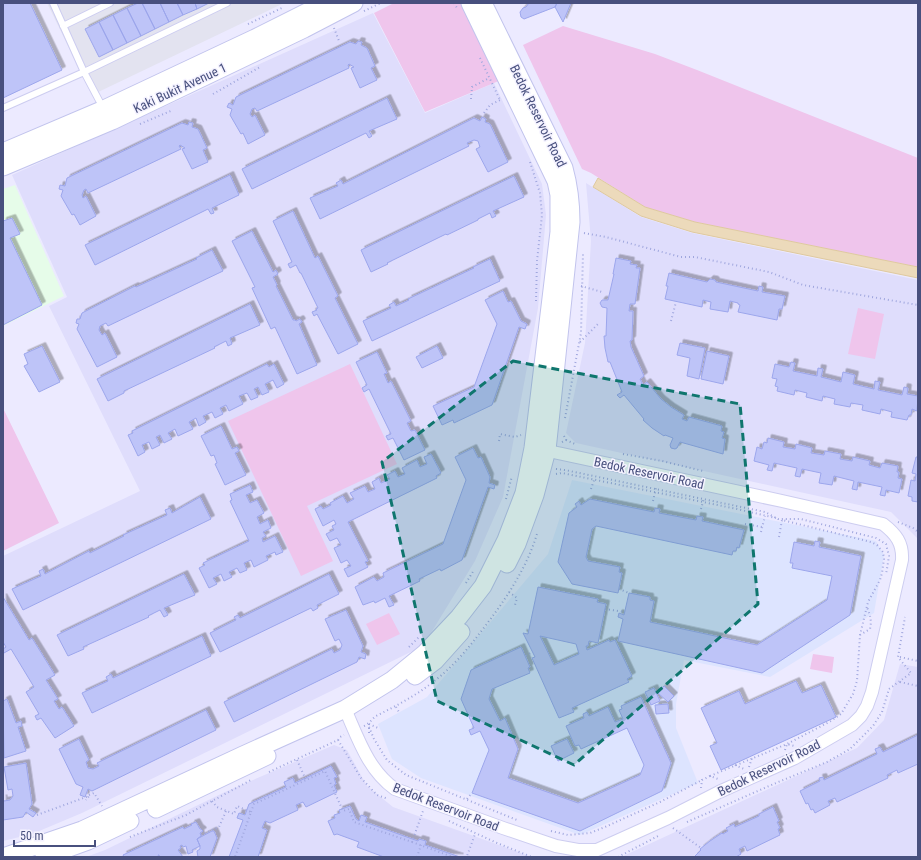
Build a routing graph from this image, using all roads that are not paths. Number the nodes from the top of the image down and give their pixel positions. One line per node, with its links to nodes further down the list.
1 (53, 3): 8 (lane)
2 (110, 3): 8 (lane)
3 (227, 3): 9 (lane)
4 (325, 3): 11 (main road, Kaki Bukit Avenue 1)
5 (354, 3): 13 (main road, Kaki Bukit Avenue 1)
6 (470, 3): 14 (main road, Bedok Reservoir Road)
7 (483, 3): 14 (main road, Bedok Reservoir Road)
8 (63, 26): 9 (lane)
9 (84, 72): 10 (lane); 11 (lane)
10 (3, 108)
11 (104, 109): 12 (main road, Kaki Bukit Avenue 1)
12 (3, 152)
13 (3, 167)
14 (546, 447): 15 (main road, Bedok Reservoir Road); 15 (street, Bedok Reservoir Road)
15 (347, 713): 16 (main road, Bedok Reservoir Road)
16 (85, 836): 17 (main road, Bedok Reservoir Road); 18 (main road, Bedok Reservoir Road)
17 (3, 857)
18 (44, 857)

